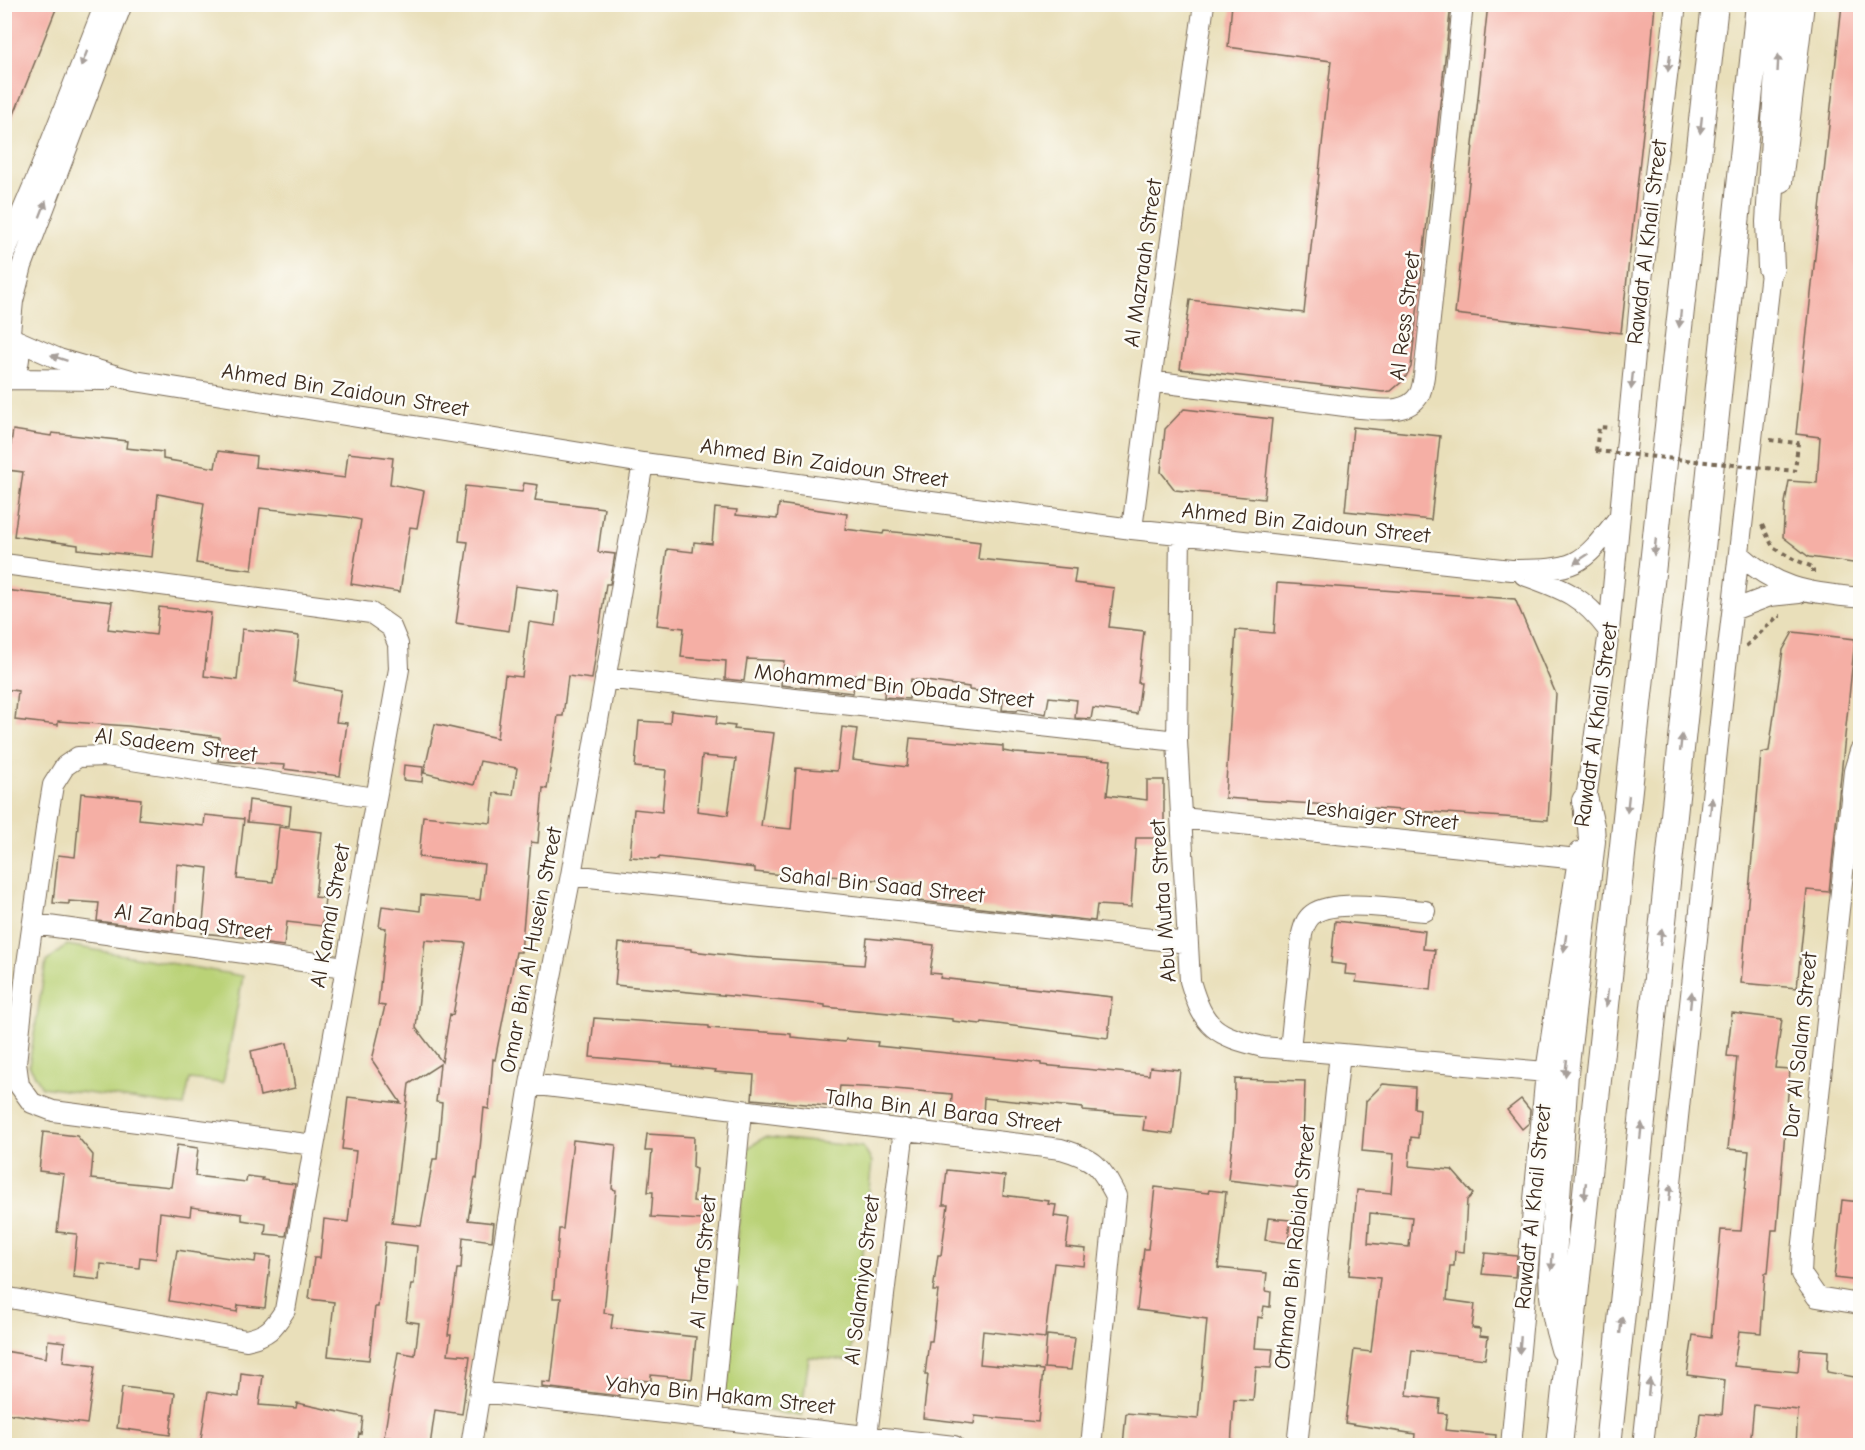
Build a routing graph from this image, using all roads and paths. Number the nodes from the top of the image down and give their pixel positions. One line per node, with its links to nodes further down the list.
1 (105, 4): 10 (street, one-way to 10)
2 (122, 4): 11 (street, one-way to 2)
3 (1204, 4): 16 (street, Al Mazraah Street)
4 (1463, 4): 16 (street, Al Ress Street)
5 (1676, 4): 20 (street, Rawdat Al Khail Street, one-way to 20)
6 (1715, 4): 55 (main road, Rawdat Al Khail Street, one-way to 55)
7 (1759, 4): 65 (main road, one-way to 7)
8 (1782, 4): 12 (main road, one-way to 8)
9 (1804, 4): 12 (street)
10 (4, 255)
11 (13, 264): 13 (street)
12 (1771, 268): 18 (street)
13 (10, 333): 14 (street); 15 (street, Ahmed Bin Zaidoun Street, one-way to 13)
14 (7, 380): 15 (street, Ahmed Bin Zaidoun Street)
15 (135, 381): 19 (street, Ahmed Bin Zaidoun Street)
16 (1150, 381): 22 (street, Al Mazraah Street)
17 (1599, 427): 18 (path, bridge)
18 (1752, 439): 24 (street)
19 (643, 463): 22 (street, Ahmed Bin Zaidoun Street); 33 (street, Omar Bin Al Husein Street)
20 (1620, 516): 26 (street, Ahmed Bin Zaidoun Street, one-way to 26); 31 (street, Rawdat Al Khail Street)
21 (1761, 519): 27 (path)
22 (1132, 529): 23 (street, Ahmed Bin Zaidoun Street)
23 (1180, 534): 26 (street, Ahmed Bin Zaidoun Street); 34 (street, Abu Mutaa Street)
24 (1739, 554): 27 (street); 29 (street)
25 (4, 564): 36 (street, Al Kamal Street)
26 (1511, 570): 31 (street, Ahmed Bin Zaidoun Street)
27 (1810, 592): 28 (street); 29 (street)
28 (1860, 598)
29 (1733, 610): 32 (street)
30 (1787, 615): 32 (path)
31 (1609, 631): 37 (street, Rawdat Al Khail Street)
32 (1726, 666): 66 (street, one-way to 32)
33 (605, 678): 34 (street, Mohammed Bin Obada Street); 41 (street, Omar Bin Al Husein Street)
34 (1177, 741): 38 (street, Abu Mutaa Street)
35 (1860, 751): 39 (street, Dar Al Salam Street)
36 (375, 798): 43 (street, Al Sadeem Street); 45 (street, Al Kamal Street)
37 (1586, 801): 40 (street, Rawdat Al Khail Street); 55 (main road, one-way to 55)
38 (1182, 818): 40 (street, Leshaiger Street); 44 (street, Abu Mutaa Street)
39 (1853, 852): 54 (street, Dar Al Salam Street)
40 (1578, 859): 48 (street, Rawdat Al Khail Street, one-way to 48)
41 (571, 875): 44 (street, Sahal Bin Saad Street); 49 (street, Omar Bin Al Husein Street)
42 (1425, 911): 46 (street)
43 (34, 924): 45 (street, Al Zanbaq Street); 52 (street, Al Sadeem Street)
44 (1188, 943): 46 (street, Abu Mutaa Street)
45 (345, 967): 52 (street, Al Kamal Street)
46 (1290, 1049): 47 (street, Abu Mutaa Street)
47 (1340, 1054): 48 (street, Abu Mutaa Street); 62 (street, Othman Bin Rabiah Street)
48 (1546, 1072): 63 (street, Rawdat Al Khail Street, one-way to 63)
49 (530, 1084): 50 (street, Talha Bin Al Baraa Street); 56 (street, Omar Bin Al Husein Street)
50 (741, 1111): 51 (street, Talha Bin Al Baraa Street); 57 (street, Al Tarfa Street)
51 (904, 1129): 58 (street, Al Salamiya Street); 61 (street, Talha Bin Al Baraa Street)
52 (314, 1145): 53 (street, Al Kamal Street)
53 (4, 1297)
54 (1860, 1304)
55 (1568, 1359): 64 (main road, Rawdat Al Khail Street)
56 (480, 1392): 57 (street, Yahya Bin Hakam Street); 59 (street, Omar Bin Al Husein Street)
57 (712, 1418): 58 (street, Yahya Bin Hakam Street)
58 (867, 1436): 60 (street, Yahya Bin Hakam Street)
59 (471, 1446)
60 (954, 1446)
61 (1091, 1446)
62 (1297, 1446)
63 (1511, 1446)
64 (1559, 1446)
65 (1608, 1446)
66 (1642, 1446)

